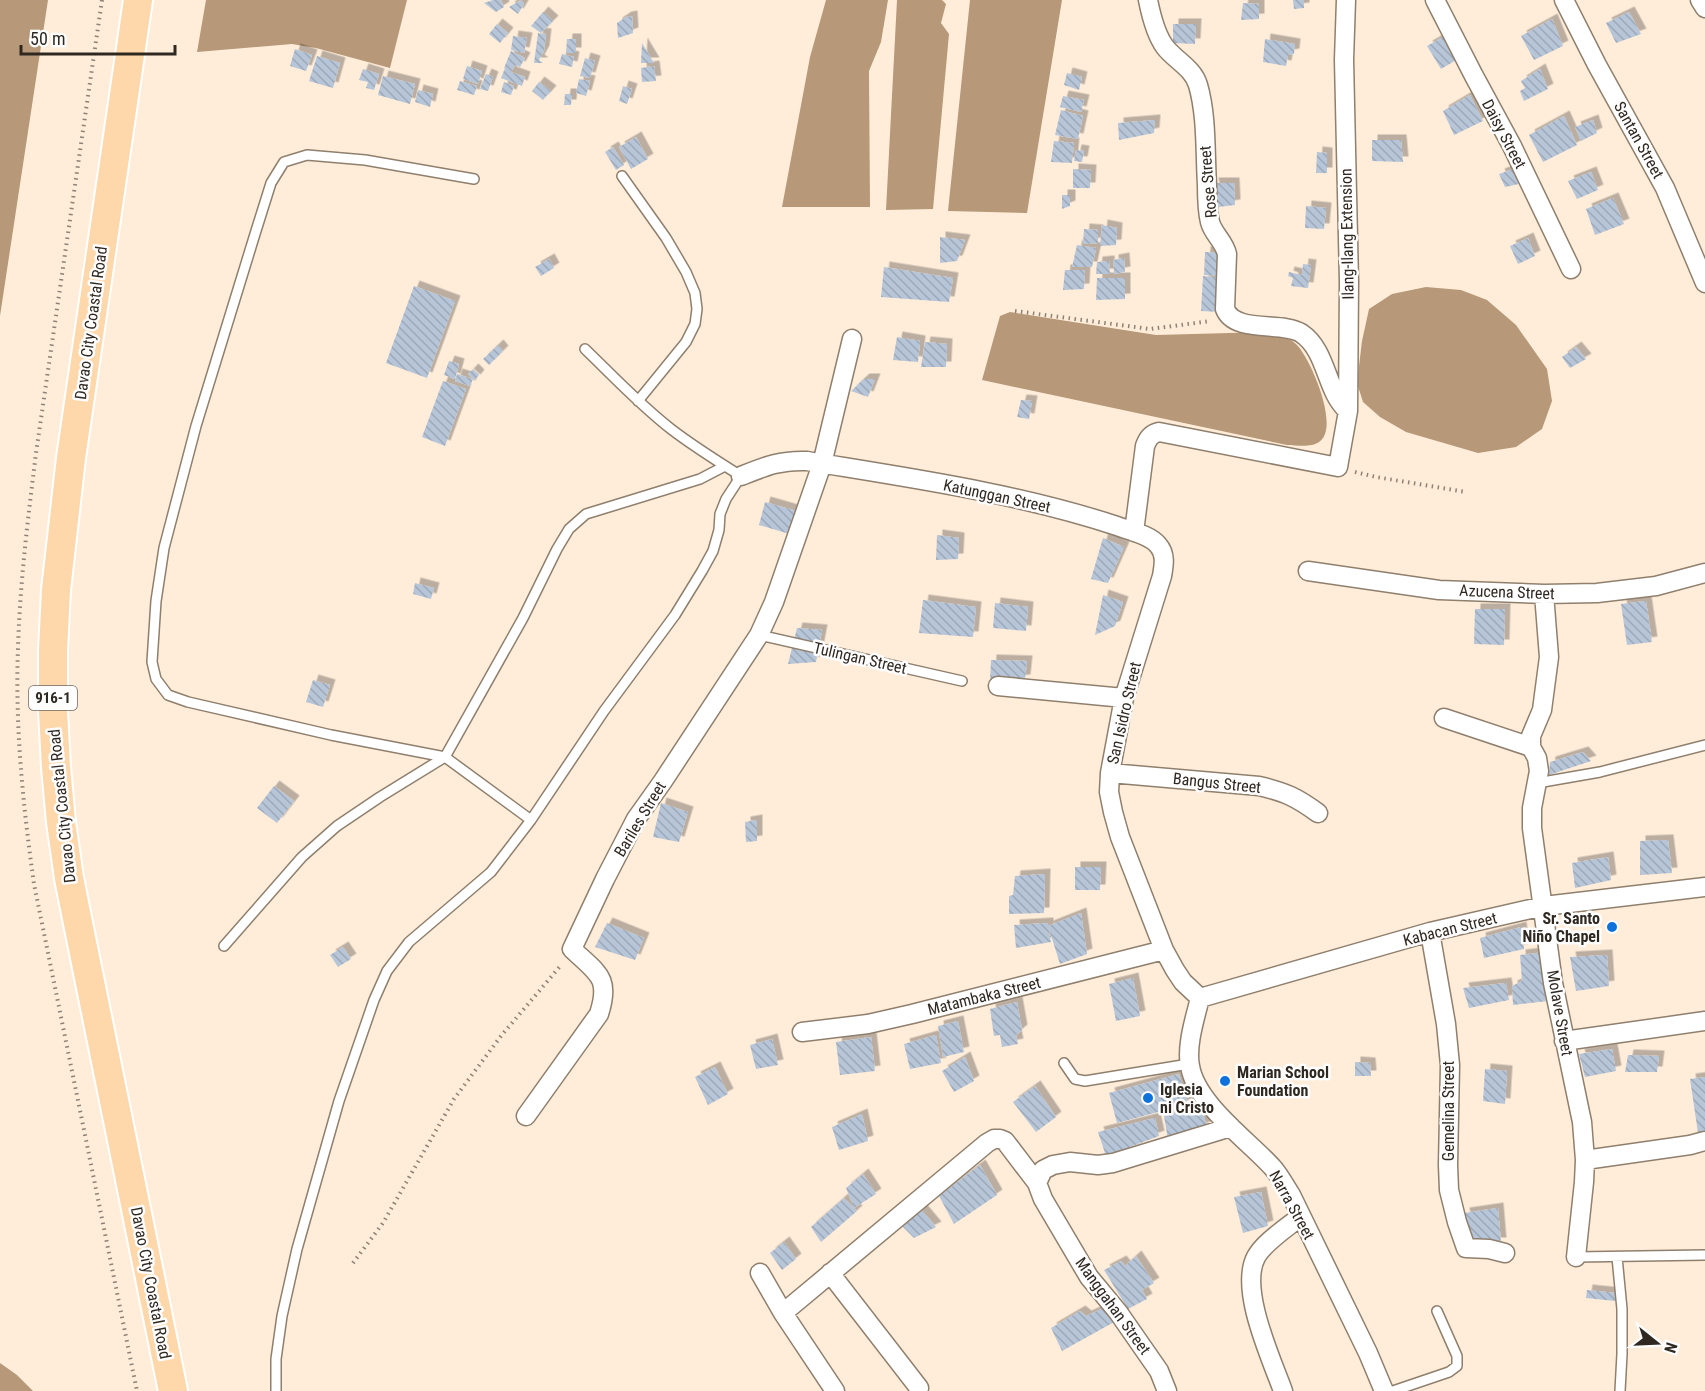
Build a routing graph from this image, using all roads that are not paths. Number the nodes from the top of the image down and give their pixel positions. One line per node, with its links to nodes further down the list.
1 (138, 0): 63 (main road, Davao City Coastal Road / 916-1)
2 (1148, 0): 15 (street, Rose Street)
3 (1346, 0): 15 (street, Ilang-Ilang Extension)
4 (1435, 0): 10 (street, Daisy Street)
5 (1564, 0): 11 (street, Santan Street)
6 (1700, 0): 7 (street)
7 (1705, 8)
8 (622, 176): 14 (lane)
9 (474, 179): 31 (lane)
10 (1571, 269)
11 (1705, 283)
12 (852, 339): 16 (street, Bariles Street)
13 (585, 349): 14 (lane)
14 (638, 401): 17 (lane)
15 (1348, 411): 19 (street, Ilang-Ilang Extension)
16 (822, 464): 18 (street, Katunggan Street); 19 (street, Katunggan Street); 24 (street, Bariles Street)
17 (725, 466): 18 (lane); 31 (lane)
18 (741, 476): 35 (lane)
19 (1134, 532): 20 (street, Katunggan Street)
20 (1163, 552): 27 (street, San Isidro Street)
21 (1308, 571): 23 (street, Azucena Street)
22 (1705, 573): 23 (street, Azucena Street)
23 (1544, 594): 30 (street, Molave Street)
24 (759, 635): 25 (lane, Tulingan Street); 47 (street, Bariles Street)
25 (962, 681)
26 (998, 686): 27 (street)
27 (1124, 698): 32 (street, San Isidro Street)
28 (1444, 718): 30 (street)
29 (1705, 745): 33 (lane)
30 (1531, 747): 33 (street, Molave Street)
31 (445, 758): 35 (lane); 39 (lane)
32 (1110, 773): 34 (street, Bangus Street); 40 (street, San Isidro Street)
33 (1537, 783): 37 (street, Molave Street)
34 (1318, 813)
35 (531, 820): 64 (lane)
36 (1705, 887): 37 (street, Kabacan Street)
37 (1544, 906): 38 (street, Kabacan Street); 44 (street, Molave Street)
38 (1430, 933): 41 (street, Kabacan Street); 53 (street, Gemelina Street)
39 (224, 946)
40 (1164, 950): 41 (street, San Isidro Street); 43 (street, Matambaka Street)
41 (1200, 998): 46 (street, Narra Street)
42 (1705, 1021): 44 (street)
43 (802, 1032)
44 (1564, 1041): 50 (street, Molave Street)
45 (1064, 1063): 46 (lane)
46 (1189, 1064): 48 (street, Narra Street)
47 (526, 1116)
48 (1231, 1127): 51 (street); 52 (street, Narra Street)
49 (1705, 1141): 50 (street)
50 (1585, 1160): 55 (street, Molave Street)
51 (1037, 1183): 58 (street, Manggahan Street); 62 (street, Manggahan Street)
52 (1300, 1216): 66 (street); 67 (street, Narra Street)
53 (1505, 1253)
54 (1705, 1255): 56 (lane)
55 (1576, 1257): 56 (lane)
56 (1617, 1257): 69 (lane)
57 (760, 1273): 60 (street)
58 (830, 1274): 60 (street); 61 (street)
59 (1437, 1311): 68 (lane)
60 (783, 1313): 65 (street)
61 (919, 1388)
62 (1161, 1389)
63 (173, 1391)
64 (276, 1391)
65 (835, 1391)
66 (1283, 1391)
67 (1384, 1391)
68 (1393, 1391)
69 (1620, 1391)

